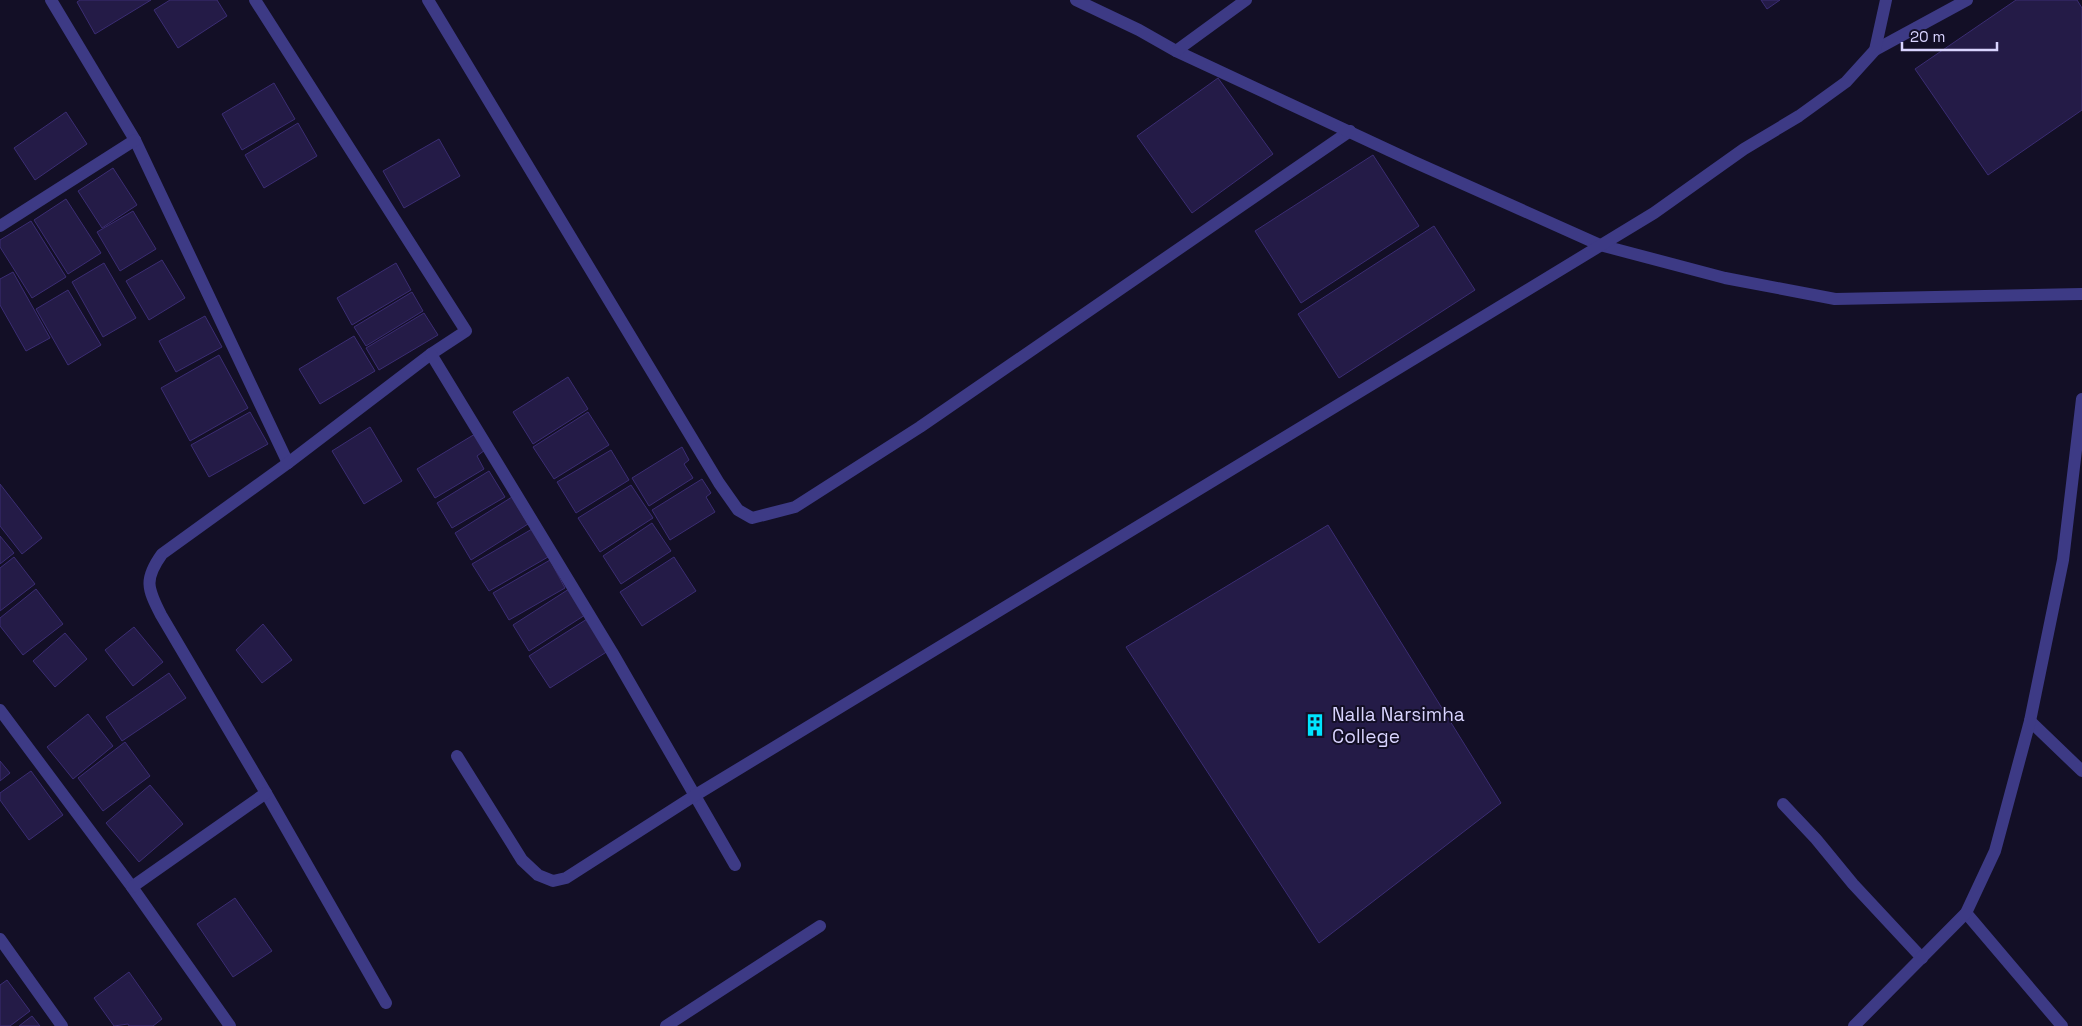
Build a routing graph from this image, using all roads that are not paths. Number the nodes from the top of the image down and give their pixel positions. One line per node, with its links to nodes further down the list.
1 (51, 0): 11 (street)
2 (255, 0): 15 (street)
3 (428, 0): 10 (street)
4 (1076, 0): 9 (street)
5 (1246, 0): 9 (street)
6 (1886, 0): 8 (street)
7 (1967, 0): 8 (street)
8 (1876, 50): 13 (street)
9 (1176, 51): 10 (street)
10 (1350, 131): 13 (street)
11 (136, 140): 12 (street); 17 (street)
12 (0, 226)
13 (1600, 245): 14 (street); 23 (street)
14 (2082, 294)
15 (431, 354): 17 (street); 23 (street)
16 (2082, 399): 19 (street)
17 (288, 463): 22 (street)
18 (0, 710): 26 (street)
19 (2030, 721): 21 (street); 27 (street)
20 (457, 756): 23 (street)
21 (2082, 771)
22 (266, 793): 26 (street); 31 (street)
23 (694, 796): 25 (street)
24 (1783, 804): 30 (street)
25 (735, 865)
26 (132, 887): 33 (street)
27 (1966, 913): 30 (street); 36 (street)
28 (820, 926): 34 (street)
29 (0, 939): 32 (street)
30 (1922, 958): 35 (street)
31 (386, 1003)
32 (62, 1026)
33 (230, 1026)
34 (666, 1026)
35 (1854, 1026)
36 (2062, 1026)

